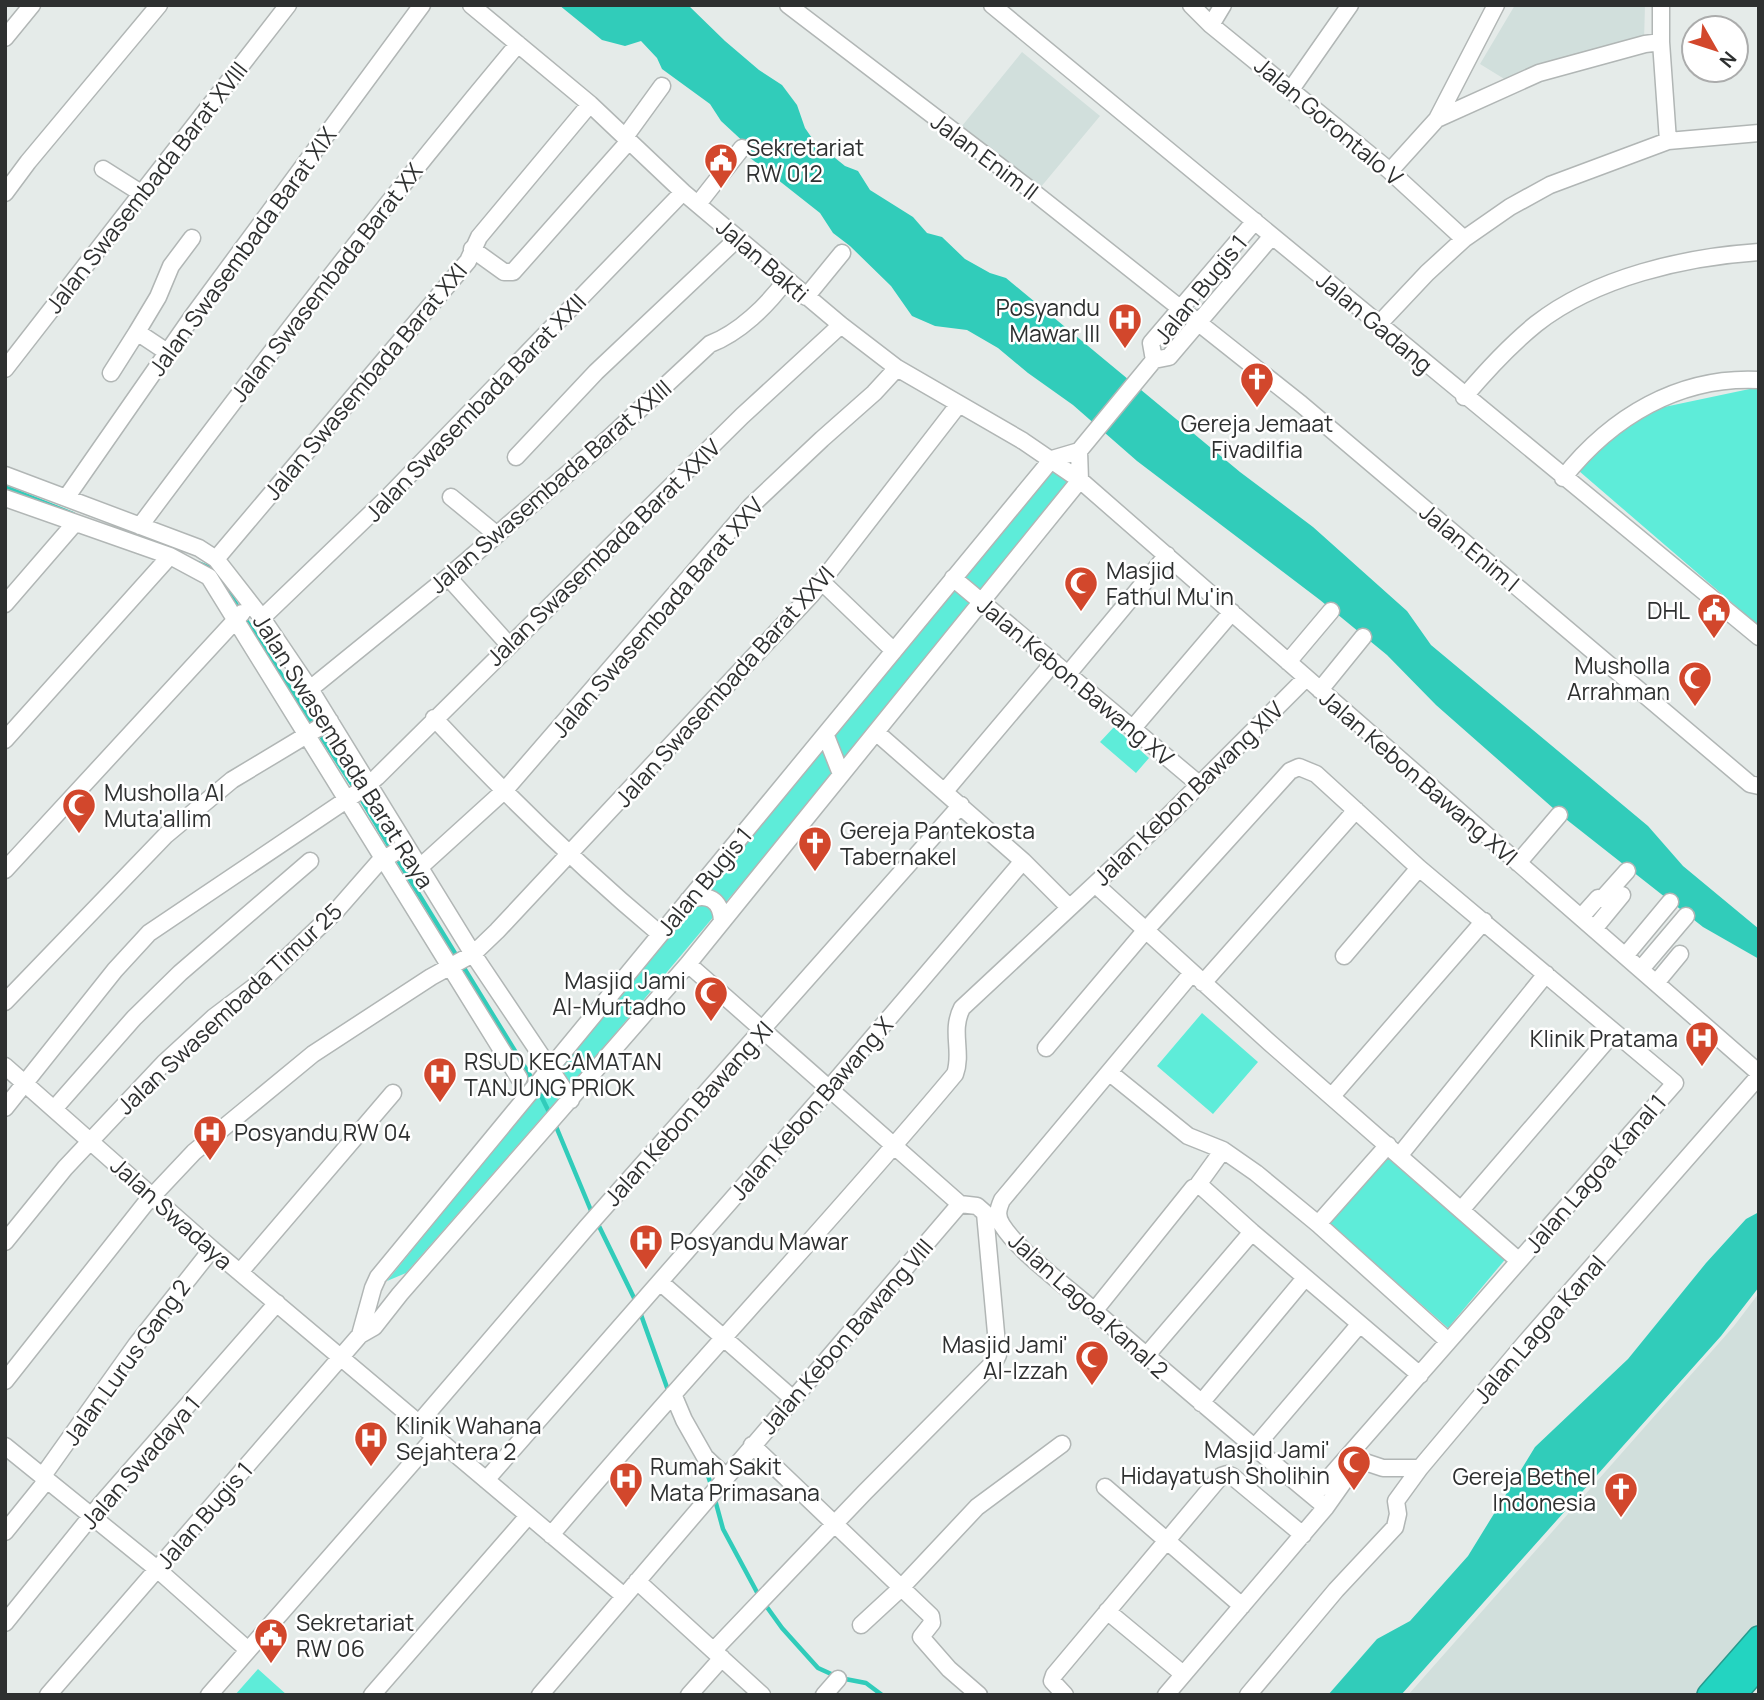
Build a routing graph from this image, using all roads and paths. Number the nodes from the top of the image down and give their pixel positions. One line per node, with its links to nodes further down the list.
1 (32, 5): 14 (street)
2 (159, 5): 28 (street)
3 (288, 5): 29 (street, Jalan Swasembada Barat XVIII)
4 (422, 5): 46 (street, Jalan Swasembada Barat XIX)
5 (471, 5): 16 (street, Jalan Bakti)
6 (788, 5): 41 (street, Jalan Enim II)
7 (992, 5): 31 (street, Jalan Gadang)
8 (1191, 5): 13 (street, Jalan Gorontalo V)
9 (1223, 5): 13 (street)
10 (1350, 5): 18 (street)
11 (1496, 5): 20 (street)
12 (1661, 5): 15 (street)
13 (1212, 24): 18 (street, Jalan Gorontalo V)
14 (5, 38)
15 (1661, 41): 20 (street); 23 (street)
16 (518, 44): 19 (street, Jalan Bakti); 64 (street, Jalan Swasembada Barat XX)
17 (662, 86): 22 (street)
18 (1292, 88): 26 (street, Jalan Gorontalo V)
19 (590, 104): 22 (street, Jalan Bakti); 36 (street, Jalan Swasembada Barat XXI)
20 (1437, 119): 26 (street)
21 (1759, 133): 23 (street)
22 (627, 139): 27 (street, Jalan Bakti); 36 (street)
23 (1668, 141): 35 (street)
24 (742, 148): 30 (street)
25 (103, 169): 29 (street)
26 (1391, 171): 35 (street, Jalan Gorontalo V)
27 (683, 192): 30 (street, Jalan Bakti); 77 (street, Jalan Swasembada Barat XXII)
28 (5, 193)
29 (141, 193): 49 (street, Jalan Swasembada Barat XVIII)
30 (698, 204): 33 (street, Jalan Bakti)
31 (1255, 221): 32 (street, Jalan Gadang); 41 (street, Jalan Bugis 1)
32 (1272, 236): 42 (street, Jalan Bugis 1); 44 (street, Jalan Gadang)
33 (738, 237): 39 (street, Jalan Bakti); 55 (street)
34 (192, 238): 45 (street)
35 (1464, 239): 44 (street)
36 (472, 249): 68 (street, Jalan Swasembada Barat XXI)
37 (1759, 252): 52 (street)
38 (842, 253): 40 (street)
39 (786, 281): 40 (street, Jalan Bakti); 65 (street, Jalan Swasembada Barat XXIII)
40 (806, 297): 43 (street, Jalan Bakti)
41 (1181, 308): 42 (street, Jalan Enim I); 47 (street, Jalan Bugis 1)
42 (1199, 322): 47 (street, Jalan Bugis 1); 97 (street, Jalan Enim I)
43 (841, 325): 48 (street, Jalan Bakti); 80 (street, Jalan Swasembada Barat XXIV)
44 (1378, 325): 52 (street, Jalan Gadang)
45 (136, 332): 46 (street); 50 (street)
46 (167, 352): 62 (street, Jalan Swasembada Barat XIX)
47 (1151, 363): 54 (street, Jalan Bugis 1)
48 (897, 368): 53 (street, Jalan Bakti); 98 (street, Jalan Swasembada Barat XXV)
49 (5, 369)
50 (111, 373)
51 (1759, 380): 58 (street)
52 (1464, 397): 58 (street, Jalan Gadang)
53 (959, 404): 56 (street, Jalan Bakti); 71 (street, Jalan Swasembada Barat XXVI)
54 (1079, 452): 56 (street); 59 (street)
55 (516, 457)
56 (1052, 459): 59 (street, Jalan Bakti); 70 (street, Jalan Bugis 1)
57 (5, 475): 62 (street, Jalan Swasembada Barat Raya)
58 (1563, 478): 79 (street, Jalan Gadang)
59 (1080, 480): 66 (street, Jalan Kebon Bawang XVI); 72 (street, Jalan Bugis 1)
60 (451, 497): 65 (street)
61 (5, 498): 63 (street)
62 (66, 498): 64 (street, Jalan Swasembada Barat Raya)
63 (75, 523): 67 (street); 73 (street)
64 (140, 526): 68 (street, Jalan Swasembada Barat Raya)
65 (496, 534): 69 (street, Jalan Swasembada Barat XXIII)
66 (1167, 555): 76 (street, Jalan Kebon Bawang XVI); 84 (street)
67 (170, 556): 74 (street); 94 (street)
68 (216, 559): 74 (street, Jalan Swasembada Barat Raya)
69 (448, 577): 80 (street); 86 (street, Jalan Swasembada Barat XXIII)
70 (953, 578): 72 (street, Jalan Kebon Bawang XV); 81 (street, Jalan Bugis 1)
71 (822, 582): 81 (street); 105 (street, Jalan Swasembada Barat XXVI)
72 (982, 602): 83 (street, Jalan Kebon Bawang XV); 91 (street, Jalan Bugis 1)
73 (5, 604)
74 (244, 611): 77 (street, Jalan Swasembada Barat Raya); 92 (street); 111 (street)
75 (1331, 611): 82 (street)
76 (1232, 612): 82 (street, Jalan Kebon Bawang XVI); 90 (street)
77 (262, 618): 86 (street, Jalan Swasembada Barat Raya)
78 (1363, 637): 87 (street)
79 (1759, 637)
80 (509, 645): 88 (street, Jalan Swasembada Barat XXIV)
81 (894, 651): 93 (street, Jalan Bugis 1)
82 (1288, 662): 85 (street, Jalan Kebon Bawang XVI)
83 (1054, 663): 84 (street, Jalan Kebon Bawang XV); 100 (street)
84 (1068, 674): 90 (street, Jalan Kebon Bawang XV)
85 (1306, 678): 87 (street, Jalan Kebon Bawang XVI); 96 (street, Jalan Kebon Bawang XIV)
86 (310, 689): 89 (street, Jalan Swasembada Barat Raya)
87 (1320, 690): 108 (street, Jalan Kebon Bawang XVI)
88 (434, 718): 98 (street); 99 (street, Jalan Swasembada Barat XXIV)
89 (329, 722): 92 (street); 99 (street, Jalan Swasembada Barat Raya)
90 (1133, 728): 96 (street, Jalan Kebon Bawang XV)
91 (877, 733): 95 (street, Jalan Bugis 1); 100 (street)
92 (307, 734): 99 (street); 135 (street)
93 (826, 736): 95 (street); 115 (street, Jalan Bugis 1)
94 (5, 740)
95 (841, 775): 120 (street, Jalan Bugis 1)
96 (1200, 785): 113 (street, Jalan Kebon Bawang XIV)
97 (1759, 786)
98 (505, 790): 105 (street); 109 (street, Jalan Swasembada Barat XXV)
99 (358, 791): 104 (street); 104 (street, Jalan Swasembada Barat Raya); 144 (street, Jalan Swasembada Barat XXIV)
100 (945, 791): 101 (street)
101 (961, 805): 107 (street); 136 (street, Jalan Kebon Bawang XI)
102 (1356, 810): 110 (street, Jalan Lagoa Kanal 1); 123 (street, Jalan Lagoa Kanal 1); 133 (street)
103 (1559, 815): 108 (street)
104 (395, 852): 109 (street, Jalan Swasembada Barat Raya); 130 (street); 151 (street, Jalan Swasembada Timur 25)
105 (570, 855): 124 (street); 126 (street, Jalan Swasembada Barat XXVI)
106 (310, 861): 150 (street)
107 (1023, 861): 117 (street); 145 (street, Jalan Kebon Bawang X)
108 (1518, 863): 119 (street, Jalan Kebon Bawang XVI)
109 (419, 868): 126 (street, Jalan Swasembada Barat Raya)
110 (1419, 868): 121 (street, Jalan Lagoa Kanal 1); 127 (street)
111 (5, 870)
112 (1628, 871): 119 (street)
113 (1096, 885): 117 (street, Jalan Kebon Bawang XIV); 123 (street, Jalan Lagoa Kanal 1)
114 (1622, 895): 122 (street)
115 (688, 900): 120 (street); 124 (street, Jalan Bugis 1)
116 (1670, 902): 128 (street)
117 (1069, 907): 152 (street, Jalan Kebon Bawang XIV)
118 (1686, 916): 131 (street)
119 (1581, 917): 122 (street, Jalan Kebon Bawang XVI)
120 (722, 921): 129 (street, Jalan Bugis 1)
121 (1485, 921): 132 (street, Jalan Lagoa Kanal 1); 147 (street)
122 (1594, 929): 128 (street, Jalan Kebon Bawang XVI)
123 (1145, 931): 133 (street, Jalan Lagoa Kanal 1); 138 (street)
124 (660, 934): 140 (street, Jalan Bugis 1)
125 (1680, 954): 134 (street)
126 (471, 955): 130 (street, Jalan Swasembada Barat XXVI); 140 (street, Jalan Swasembada Barat Raya)
127 (1344, 956)
128 (1625, 956): 131 (street, Jalan Kebon Bawang XVI)
129 (688, 964): 136 (street); 148 (street, Jalan Bugis 1)
130 (452, 966): 143 (street); 156 (street, Jalan Swasembada Barat XXVI)
131 (1641, 969): 134 (street, Jalan Kebon Bawang XVI)
132 (1546, 974): 137 (street, Jalan Lagoa Kanal 1); 154 (street)
133 (1198, 978): 141 (street, Jalan Lagoa Kanal 2); 147 (street, Jalan Lagoa Kanal 1)
134 (1656, 983): 142 (street, Jalan Kebon Bawang XVI)
135 (5, 1002)
136 (762, 1030): 145 (street); 182 (street, Jalan Kebon Bawang XI)
137 (1614, 1032): 158 (street); 163 (street, Jalan Lagoa Kanal 1)
138 (1046, 1048)
139 (5, 1066): 144 (street, Jalan Swadaya)
140 (546, 1072): 148 (street, Jalan Swasembada Barat Raya); 165 (street, Jalan Bugis 1)
141 (1111, 1073): 153 (street); 170 (street, Jalan Lagoa Kanal 2)
142 (1759, 1074): 188 (street, Jalan Lagoa Kanal)
143 (519, 1078)
144 (25, 1084): 149 (street, Jalan Swasembada Barat XXIV); 150 (street, Jalan Swadaya)
145 (829, 1088): 152 (street); 167 (street, Jalan Kebon Bawang X)
146 (393, 1094): 164 (street)
147 (1332, 1096): 154 (street, Jalan Lagoa Kanal 1)
148 (568, 1103): 168 (street, Jalan Bugis 1)
149 (5, 1108)
150 (54, 1109): 151 (street, Jalan Swadaya)
151 (91, 1140): 156 (street, Jalan Swadaya); 161 (street, Jalan Swasembada Timur 25)
152 (895, 1146): 157 (street); 173 (street, Jalan Kebon Bawang XIV)
153 (1223, 1150): 155 (street); 159 (street)
154 (1393, 1150): 158 (street, Jalan Lagoa Kanal 1); 159 (street)
155 (1197, 1186): 160 (street); 170 (street)
156 (152, 1196): 162 (street, Jalan Swadaya); 178 (street, Jalan Swasembada Barat XXVI)
157 (960, 1204): 180 (street, Jalan Kebon Bawang VIII); 197 (street)
158 (1461, 1210): 163 (street, Jalan Lagoa Kanal 1)
159 (1318, 1224): 174 (street)
160 (1252, 1232): 166 (street); 176 (street)
161 (5, 1242)
162 (212, 1249): 164 (street, Jalan Swadaya); 189 (street, Jalan Lurus Gang 2)
163 (1518, 1260): 174 (street, Jalan Lagoa Kanal 1)
164 (240, 1272): 169 (street, Jalan Swadaya)
165 (383, 1272): 168 (street); 172 (street, Jalan Bugis 1)
166 (1306, 1278): 171 (street); 181 (street)
167 (660, 1282): 173 (street); 191 (street, Jalan Kebon Bawang X)
168 (400, 1294): 172 (street, Jalan Bugis 1)
169 (277, 1303): 175 (street, Jalan Swadaya); 196 (street, Jalan Swadaya 1)
170 (1094, 1310): 176 (street, Jalan Lagoa Kanal 2)
171 (1359, 1325): 177 (street); 187 (street)
172 (360, 1335): 175 (street, Jalan Bugis 1)
173 (723, 1340): 179 (street, Jalan Kebon Bawang XIV); 180 (street)
174 (1448, 1341): 177 (street, Jalan Lagoa Kanal 1)
175 (342, 1356): 182 (street, Jalan Swadaya); 202 (street, Jalan Bugis 1)
176 (1146, 1356): 181 (street, Jalan Lagoa Kanal 2)
177 (1420, 1375): 193 (street, Jalan Lagoa Kanal 1)
178 (5, 1381)
179 (670, 1398): 190 (street); 199 (street, Jalan Kebon Bawang XIV)
180 (792, 1398): 185 (street, Jalan Kebon Bawang VIII)
181 (1201, 1403): 187 (street, Jalan Lagoa Kanal 2)
182 (419, 1423): 183 (street, Jalan Swadaya)
183 (435, 1437): 191 (street, Jalan Swadaya); 211 (street)
184 (1062, 1444): 204 (street)
185 (752, 1445): 190 (street, Jalan Kebon Bawang VIII); 197 (street)
186 (5, 1446): 189 (street)
187 (1255, 1447): 193 (street, Jalan Lagoa Kanal 2)
188 (1420, 1468): 194 (street); 226 (street, Jalan Lagoa Kanal)
189 (44, 1478): 196 (street); 198 (street, Jalan Lurus Gang 2)
190 (723, 1478): 203 (street, Jalan Kebon Bawang VIII)
191 (486, 1480): 195 (street, Jalan Swadaya)
192 (1105, 1487): 201 (street)
193 (1313, 1496): 194 (street, Jalan Lagoa Kanal 2)
194 (1326, 1507): 200 (street)
195 (528, 1516): 199 (street, Jalan Swadaya); 218 (street)
196 (91, 1517): 202 (street); 208 (street, Jalan Swadaya 1)
197 (835, 1524): 204 (street); 212 (street)
198 (5, 1532)
199 (551, 1535): 205 (street, Jalan Swadaya)
200 (1303, 1535): 201 (street); 206 (street)
201 (1167, 1539): 206 (street); 207 (street)
202 (157, 1569): 211 (street); 216 (street, Jalan Bugis 1)
203 (636, 1581): 205 (street, Jalan Kebon Bawang VIII); 212 (street)
204 (901, 1589): 209 (street); 223 (street)
205 (624, 1596): 219 (street, Jalan Kebon Bawang VIII)
206 (1242, 1606): 214 (street)
207 (1107, 1611): 214 (street); 224 (street)
208 (5, 1623)
209 (861, 1625)
210 (1759, 1638): 227 (highway)
211 (248, 1650): 217 (street)
212 (718, 1654): 220 (street); 221 (street)
213 (1759, 1666): 228 (highway)
214 (1183, 1674): 225 (street)
215 (838, 1679): 222 (street)
216 (48, 1695)
217 (209, 1695)
218 (372, 1695)
219 (540, 1695)
220 (690, 1695)
221 (762, 1695)
222 (824, 1695)
223 (979, 1695)
224 (1065, 1695)
225 (1166, 1695)
226 (1248, 1695)
227 (1709, 1695)
228 (1734, 1695)

